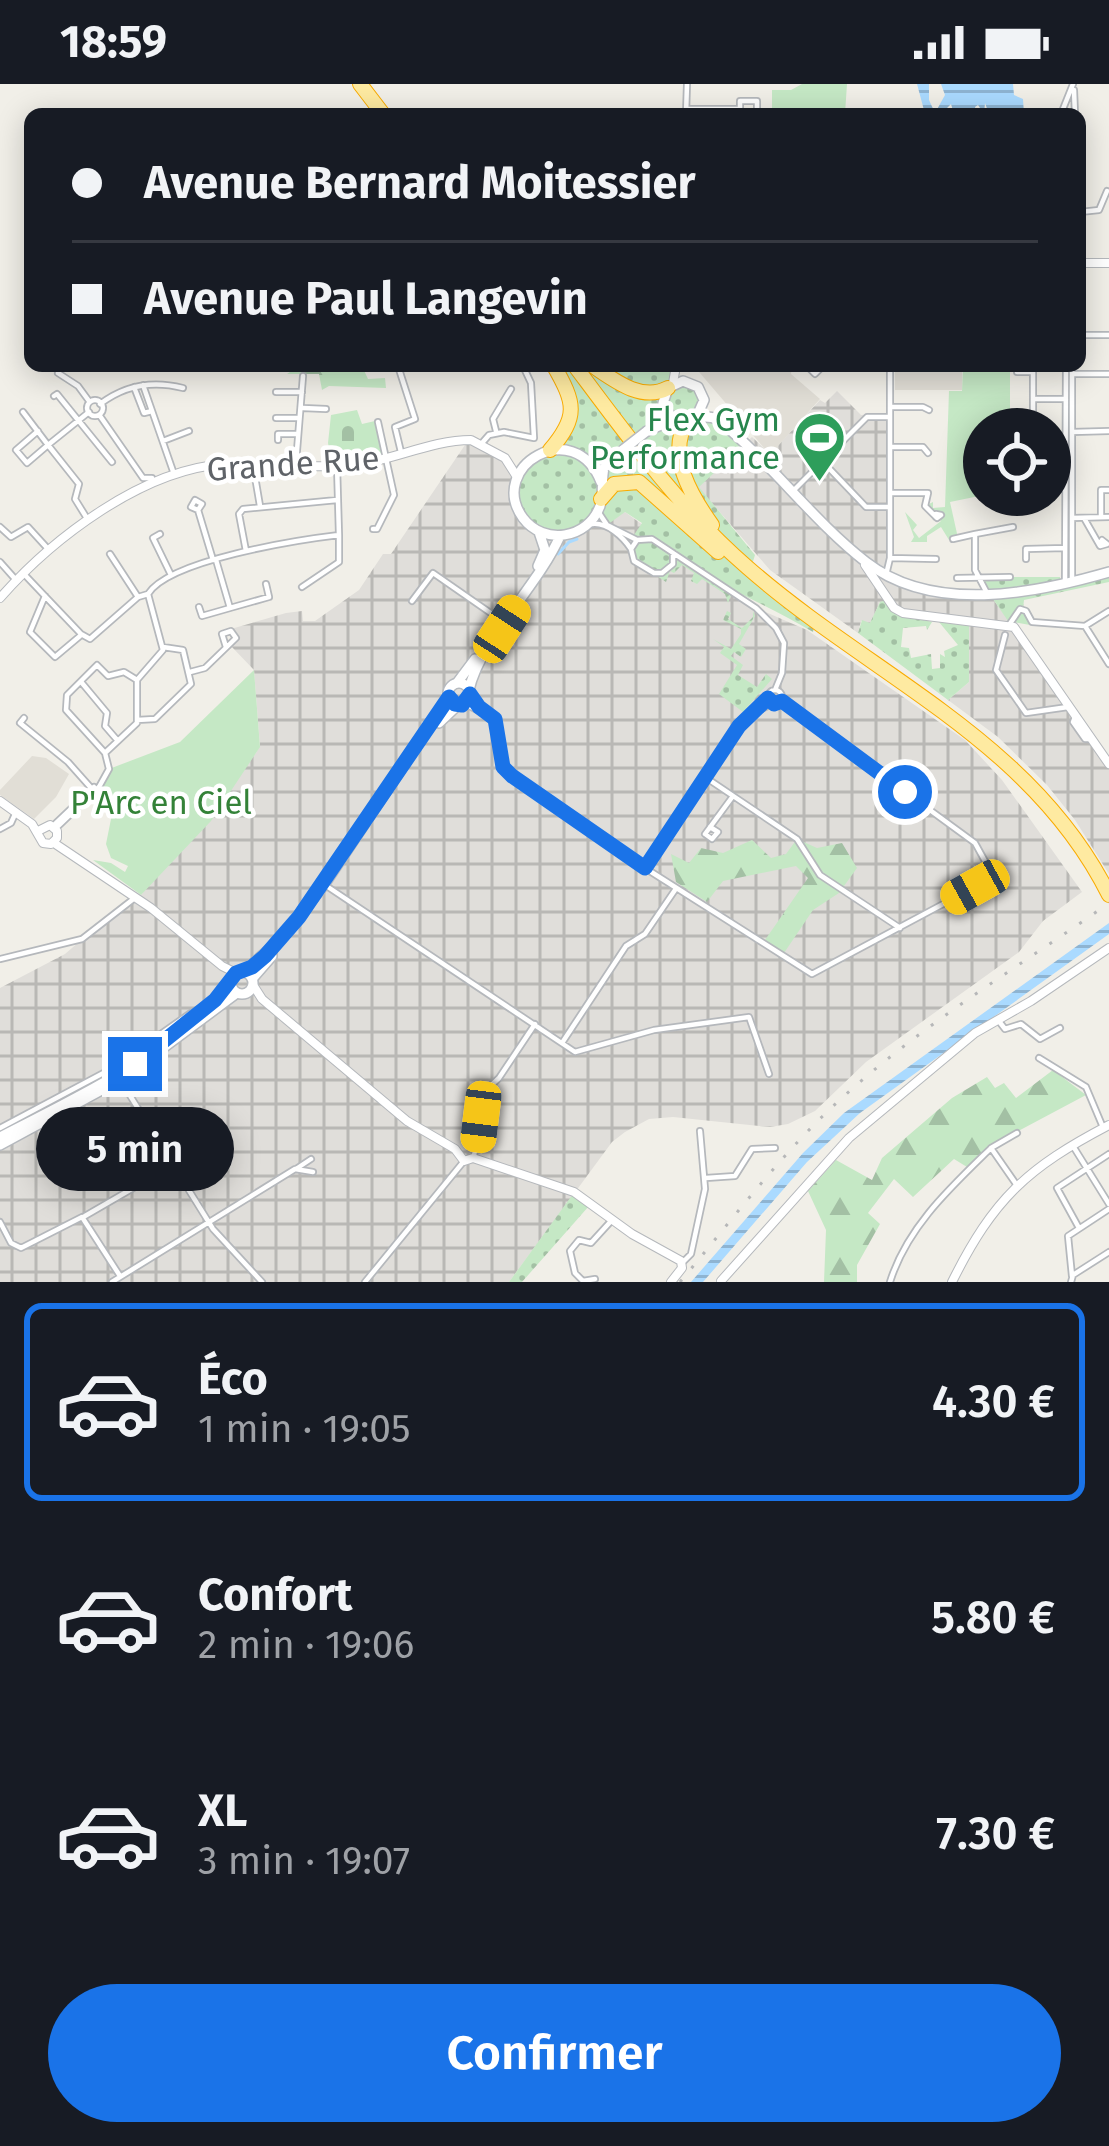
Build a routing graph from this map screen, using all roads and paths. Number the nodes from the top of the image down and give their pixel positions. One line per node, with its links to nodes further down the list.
1 (360, 84): 4 (highway)
2 (371, 84): 5 (highway)
3 (1074, 84): 8 (street)
4 (378, 108)
5 (389, 108)
6 (740, 108): 7 (street)
7 (757, 108)
8 (1061, 108)
9 (1107, 191): 10 (street)
10 (1086, 211)
11 (400, 372): 74 (street)
12 (526, 372): 62 (street)
13 (556, 372): 71 (highway)
14 (580, 372): 156 (highway)
15 (594, 372): 108 (highway)
16 (601, 372): 28 (highway)
17 (676, 372): 28 (street)
18 (682, 372): 25 (street)
19 (890, 372): 39 (street)
20 (1017, 372): 33 (street)
21 (1070, 372): 34 (street)
22 (1070, 372): 61 (street)
23 (58, 373): 35 (street)
24 (303, 376): 31 (street)
25 (688, 381): 28 (main road); 37 (main road)
26 (143, 385): 27 (street); 36 (street); 46 (street)
27 (134, 386): 38 (street); 46 (street)
28 (671, 386): 41 (main road)
29 (511, 389): 62 (street)
30 (276, 392): 31 (street)
31 (302, 392): 40 (street)
32 (54, 396): 54 (street)
33 (1033, 399): 34 (street); 42 (street)
34 (1066, 399): 43 (street)
35 (89, 400): 38 (street); 48 (street)
36 (176, 400)
37 (704, 400): 53 (main road); 66 (main road)
38 (100, 404): 49 (street)
39 (890, 407): 45 (street); 50 (street)
40 (303, 408): 44 (street); 52 (street)
41 (664, 408): 53 (main road); 57 (main road)
42 (1033, 408)
43 (1066, 408)
44 (326, 409)
45 (929, 410)
46 (152, 411): 65 (street)
47 (23, 412): 58 (street)
48 (89, 412): 49 (street); 54 (street)
49 (100, 416): 88 (street)
50 (890, 417): 69 (street); 81 (street)
51 (276, 418): 52 (street)
52 (298, 418): 63 (street)
53 (687, 418): 57 (main road); 66 (main road); 108 (highway)
54 (78, 420): 68 (street); 70 (street)
55 (378, 422): 77 (street)
56 (1109, 423): 60 (street)
57 (649, 429): 75 (main road, bridge)
58 (38, 431): 68 (street); 68 (street)
59 (189, 431): 65 (street)
60 (1106, 431): 61 (street)
61 (1072, 432): 103 (street)
62 (496, 433): 67 (street, Grande Rue)
63 (297, 434): 64 (street); 83 (street)
64 (278, 440)
65 (163, 441): 85 (street)
66 (744, 441): 91 (main road)
67 (482, 443): 74 (street, Grande Rue); 76 (street)
68 (48, 445): 106 (street)
69 (890, 447): 72 (street); 92 (street)
70 (99, 448): 73 (street); 80 (street)
71 (550, 450): 78 (main road); 79 (main road)
72 (928, 453)
73 (90, 455)
74 (401, 455): 77 (street, Grande Rue)
75 (614, 456): 79 (main road); 93 (main road)
76 (506, 458): 78 (street); 86 (street)
77 (386, 459): 84 (street, Grande Rue); 111 (street)
78 (531, 459): 86 (main road)
79 (585, 459): 93 (main road)
80 (112, 462)
81 (823, 462): 91 (street); 98 (street)
82 (253, 463): 83 (street, Grande Rue); 85 (street, Grande Rue); 97 (street)
83 (296, 463): 84 (street, Grande Rue)
84 (338, 465): 96 (street)
85 (174, 474): 88 (street, Grande Rue)
86 (517, 477): 112 (main road)
87 (152, 478): 88 (street)
88 (144, 482): 106 (street, Grande Rue)
89 (1095, 484): 90 (street)
90 (1105, 490): 95 (street)
91 (793, 491): 126 (main road)
92 (890, 493): 98 (street); 102 (street)
93 (601, 495): 107 (main road); 118 (street); 156 (highway)
94 (237, 499): 100 (street)
95 (1105, 499): 105 (street)
96 (337, 500): 97 (street); 115 (street)
97 (260, 506): 100 (street)
98 (890, 507): 127 (street)
99 (198, 510): 130 (street)
100 (240, 511): 123 (street)
101 (1065, 516): 120 (street)
102 (935, 517)
103 (1072, 518): 104 (street); 142 (street)
104 (1084, 518): 105 (street); 119 (street)
105 (1105, 518)
106 (88, 520): 122 (street, Grande Rue)
107 (587, 525): 116 (main road); 121 (street)
108 (712, 525): 186 (highway)
109 (0, 526): 122 (street)
110 (1013, 527): 114 (street)
111 (373, 529)
112 (539, 532): 116 (main road); 152 (main road)
113 (160, 534): 135 (street)
114 (975, 534): 117 (street); 138 (street)
115 (339, 535): 123 (street); 144 (street)
116 (560, 536): 167 (main road)
117 (953, 539)
118 (638, 540): 121 (street); 124 (street)
119 (1099, 544)
120 (1065, 548): 129 (street); 142 (street)
121 (631, 549): 133 (street)
122 (49, 550): 136 (street, Grande Rue)
123 (246, 551): 130 (street)
124 (673, 553): 132 (street); 133 (street)
125 (110, 554): 149 (street)
126 (861, 558): 137 (main road); 145 (street)
127 (890, 558): 128 (street); 137 (street)
128 (936, 559)
129 (1026, 559)
130 (214, 560): 135 (street); 154 (street)
131 (0, 562): 136 (street)
132 (688, 563): 133 (street); 166 (street)
133 (673, 564)
134 (1109, 572): 142 (main road)
135 (171, 575): 147 (street)
136 (20, 576): 148 (street); 150 (street, Grande Rue)
137 (889, 576): 141 (main road); 145 (street)
138 (978, 577): 139 (street); 140 (street); 146 (street)
139 (1010, 577)
140 (957, 578)
141 (902, 583): 145 (street); 146 (main road)
142 (1068, 583): 146 (main road)
143 (266, 584): 154 (street)
144 (302, 587)
145 (888, 593): 158 (street)
146 (987, 593)
147 (148, 594): 149 (street); 160 (street)
148 (45, 596): 159 (street); 159 (street)
149 (138, 597): 159 (street)
150 (0, 598)
151 (412, 602): 152 (street)
152 (513, 603): 167 (main road)
153 (199, 607): 154 (street)
154 (230, 608)
155 (1109, 611): 157 (street)
156 (818, 620): 189 (highway)
157 (1085, 626): 158 (street); 162 (street)
158 (1010, 632): 170 (street); 170 (street)
159 (84, 637)
160 (163, 647): 163 (street); 164 (street)
161 (226, 647): 163 (street)
162 (1109, 664)
163 (190, 672): 172 (street)
164 (136, 680): 165 (street); 172 (street)
165 (82, 683): 173 (street); 174 (street)
166 (778, 691): 168 (street); 169 (street)
167 (462, 698): 185 (street); 187 (main road)
168 (782, 701): 169 (street); 191 (street)
169 (768, 702): 176 (street)
170 (1068, 707): 175 (street)
171 (24, 718): 178 (street)
172 (137, 720): 173 (street)
173 (118, 741): 174 (street)
174 (105, 753): 177 (street)
175 (1109, 764)
176 (705, 777): 179 (street); 185 (street)
177 (103, 780): 178 (street); 184 (street)
178 (92, 789): 184 (street)
179 (733, 796): 182 (street); 191 (street)
180 (0, 801): 181 (street)
181 (16, 812): 183 (street); 184 (street)
182 (710, 827)
183 (0, 829)
184 (49, 833): 190 (street)
185 (645, 868): 188 (street)
186 (1109, 879)
187 (323, 884): 194 (main road); 194 (main road); 197 (street)
188 (676, 889): 191 (street); 200 (street)
189 (1108, 893)
190 (136, 897): 193 (street); 194 (street)
191 (900, 928)
192 (1109, 948): 196 (street)
193 (0, 959)
194 (241, 982): 203 (main road); 204 (main road); 214 (street)
195 (738, 1020): 199 (street); 199 (street); 200 (street)
196 (998, 1020): 198 (street); 237 (street)
197 (535, 1024): 200 (street); 214 (street)
198 (1060, 1028)
199 (757, 1036): 202 (street)
200 (562, 1043)
201 (1039, 1058): 205 (street)
202 (769, 1074)
203 (120, 1080): 204 (main road); 215 (street)
204 (46, 1113): 208 (main road)
205 (1107, 1127): 211 (street)
206 (700, 1131): 219 (street)
207 (1017, 1133): 210 (street)
208 (0, 1136)
209 (775, 1148): 219 (street)
210 (991, 1148): 220 (street); 238 (street)
211 (1074, 1148): 216 (street); 220 (street)
212 (1109, 1154): 216 (street)
213 (311, 1159): 217 (street)
214 (469, 1160): 223 (street); 234 (street)
215 (173, 1165): 222 (street); 225 (street)
216 (1086, 1168): 221 (street); 226 (street)
217 (296, 1169): 218 (street); 225 (street)
218 (313, 1172)
219 (706, 1178): 228 (street)
220 (1016, 1184): 239 (street)
221 (1109, 1207): 226 (street)
222 (82, 1217): 224 (street); 229 (street)
223 (612, 1220): 228 (street); 230 (street)
224 (0, 1222)
225 (208, 1222): 229 (street); 233 (street)
226 (1079, 1228): 231 (street)
227 (1109, 1252): 231 (street)
228 (682, 1263): 235 (street)
229 (121, 1277): 232 (street)
230 (595, 1279)
231 (1072, 1279)
232 (112, 1282)
233 (262, 1282)
234 (365, 1282)
235 (671, 1282)
236 (712, 1282): 237 (street)
237 (722, 1282)
238 (890, 1282)
239 (952, 1282)

